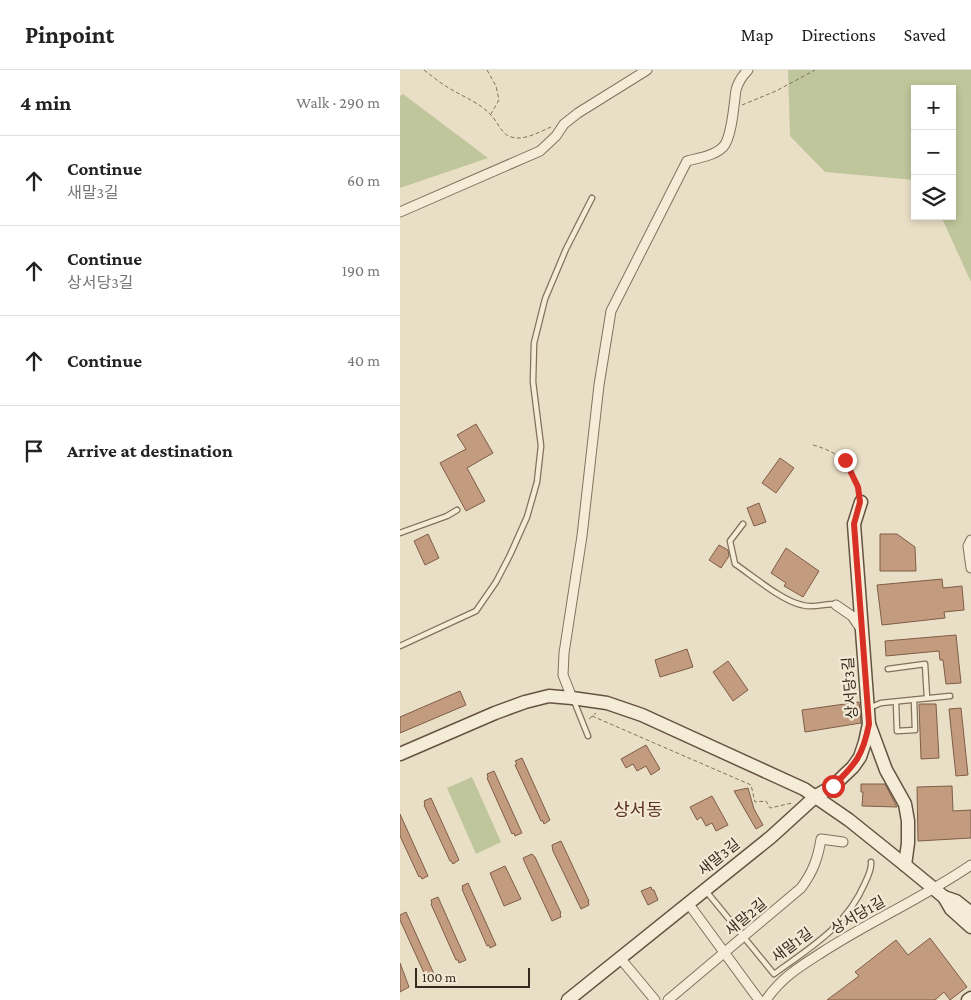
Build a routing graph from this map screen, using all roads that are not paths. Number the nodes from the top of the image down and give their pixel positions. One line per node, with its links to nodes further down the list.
1 (647, 70): 4 (street)
2 (748, 70): 16 (street)
3 (592, 198): 13 (lane)
4 (400, 212)
5 (860, 502): 12 (street, 상서당3길)
6 (457, 510): 8 (lane)
7 (742, 524): 11 (lane)
8 (400, 533)
9 (971, 540): 10 (street)
10 (971, 568)
11 (836, 605): 12 (street)
12 (862, 631): 20 (street, 상서당3길)
13 (400, 646)
14 (888, 669): 17 (lane)
15 (950, 696): 17 (lane)
16 (572, 698): 22 (lane); 23 (street); 24 (street)
17 (927, 698): 18 (lane)
18 (914, 700): 19 (lane); 19 (lane)
19 (896, 702): 20 (lane)
20 (868, 708): 21 (street, 상서당3길)
21 (869, 724): 24 (street, 새말3길); 27 (street, 상서당3길)
22 (588, 736)
23 (400, 754)
24 (816, 796): 27 (street); 30 (street, 새말3길)
25 (842, 842): 35 (street, 새말2길)
26 (871, 862): 35 (lane, 새말1길)
27 (905, 865): 29 (street)
28 (971, 865): 29 (street, 상서당1길)
29 (934, 889): 31 (street); 42 (street, 상서당1길)
30 (705, 890): 32 (street, 새말3길); 35 (lane)
31 (944, 897): 33 (street); 34 (street)
32 (688, 903): 36 (street); 37 (street, 새말3길)
33 (971, 913)
34 (971, 927)
35 (743, 937): 36 (street, 새말2길)
36 (724, 952): 40 (street, 새말2길); 41 (street)
37 (620, 958): 38 (street, 새말3길); 39 (street)
38 (573, 998)
39 (655, 1000)
40 (668, 1000)
41 (759, 1000)
42 (766, 1000)

